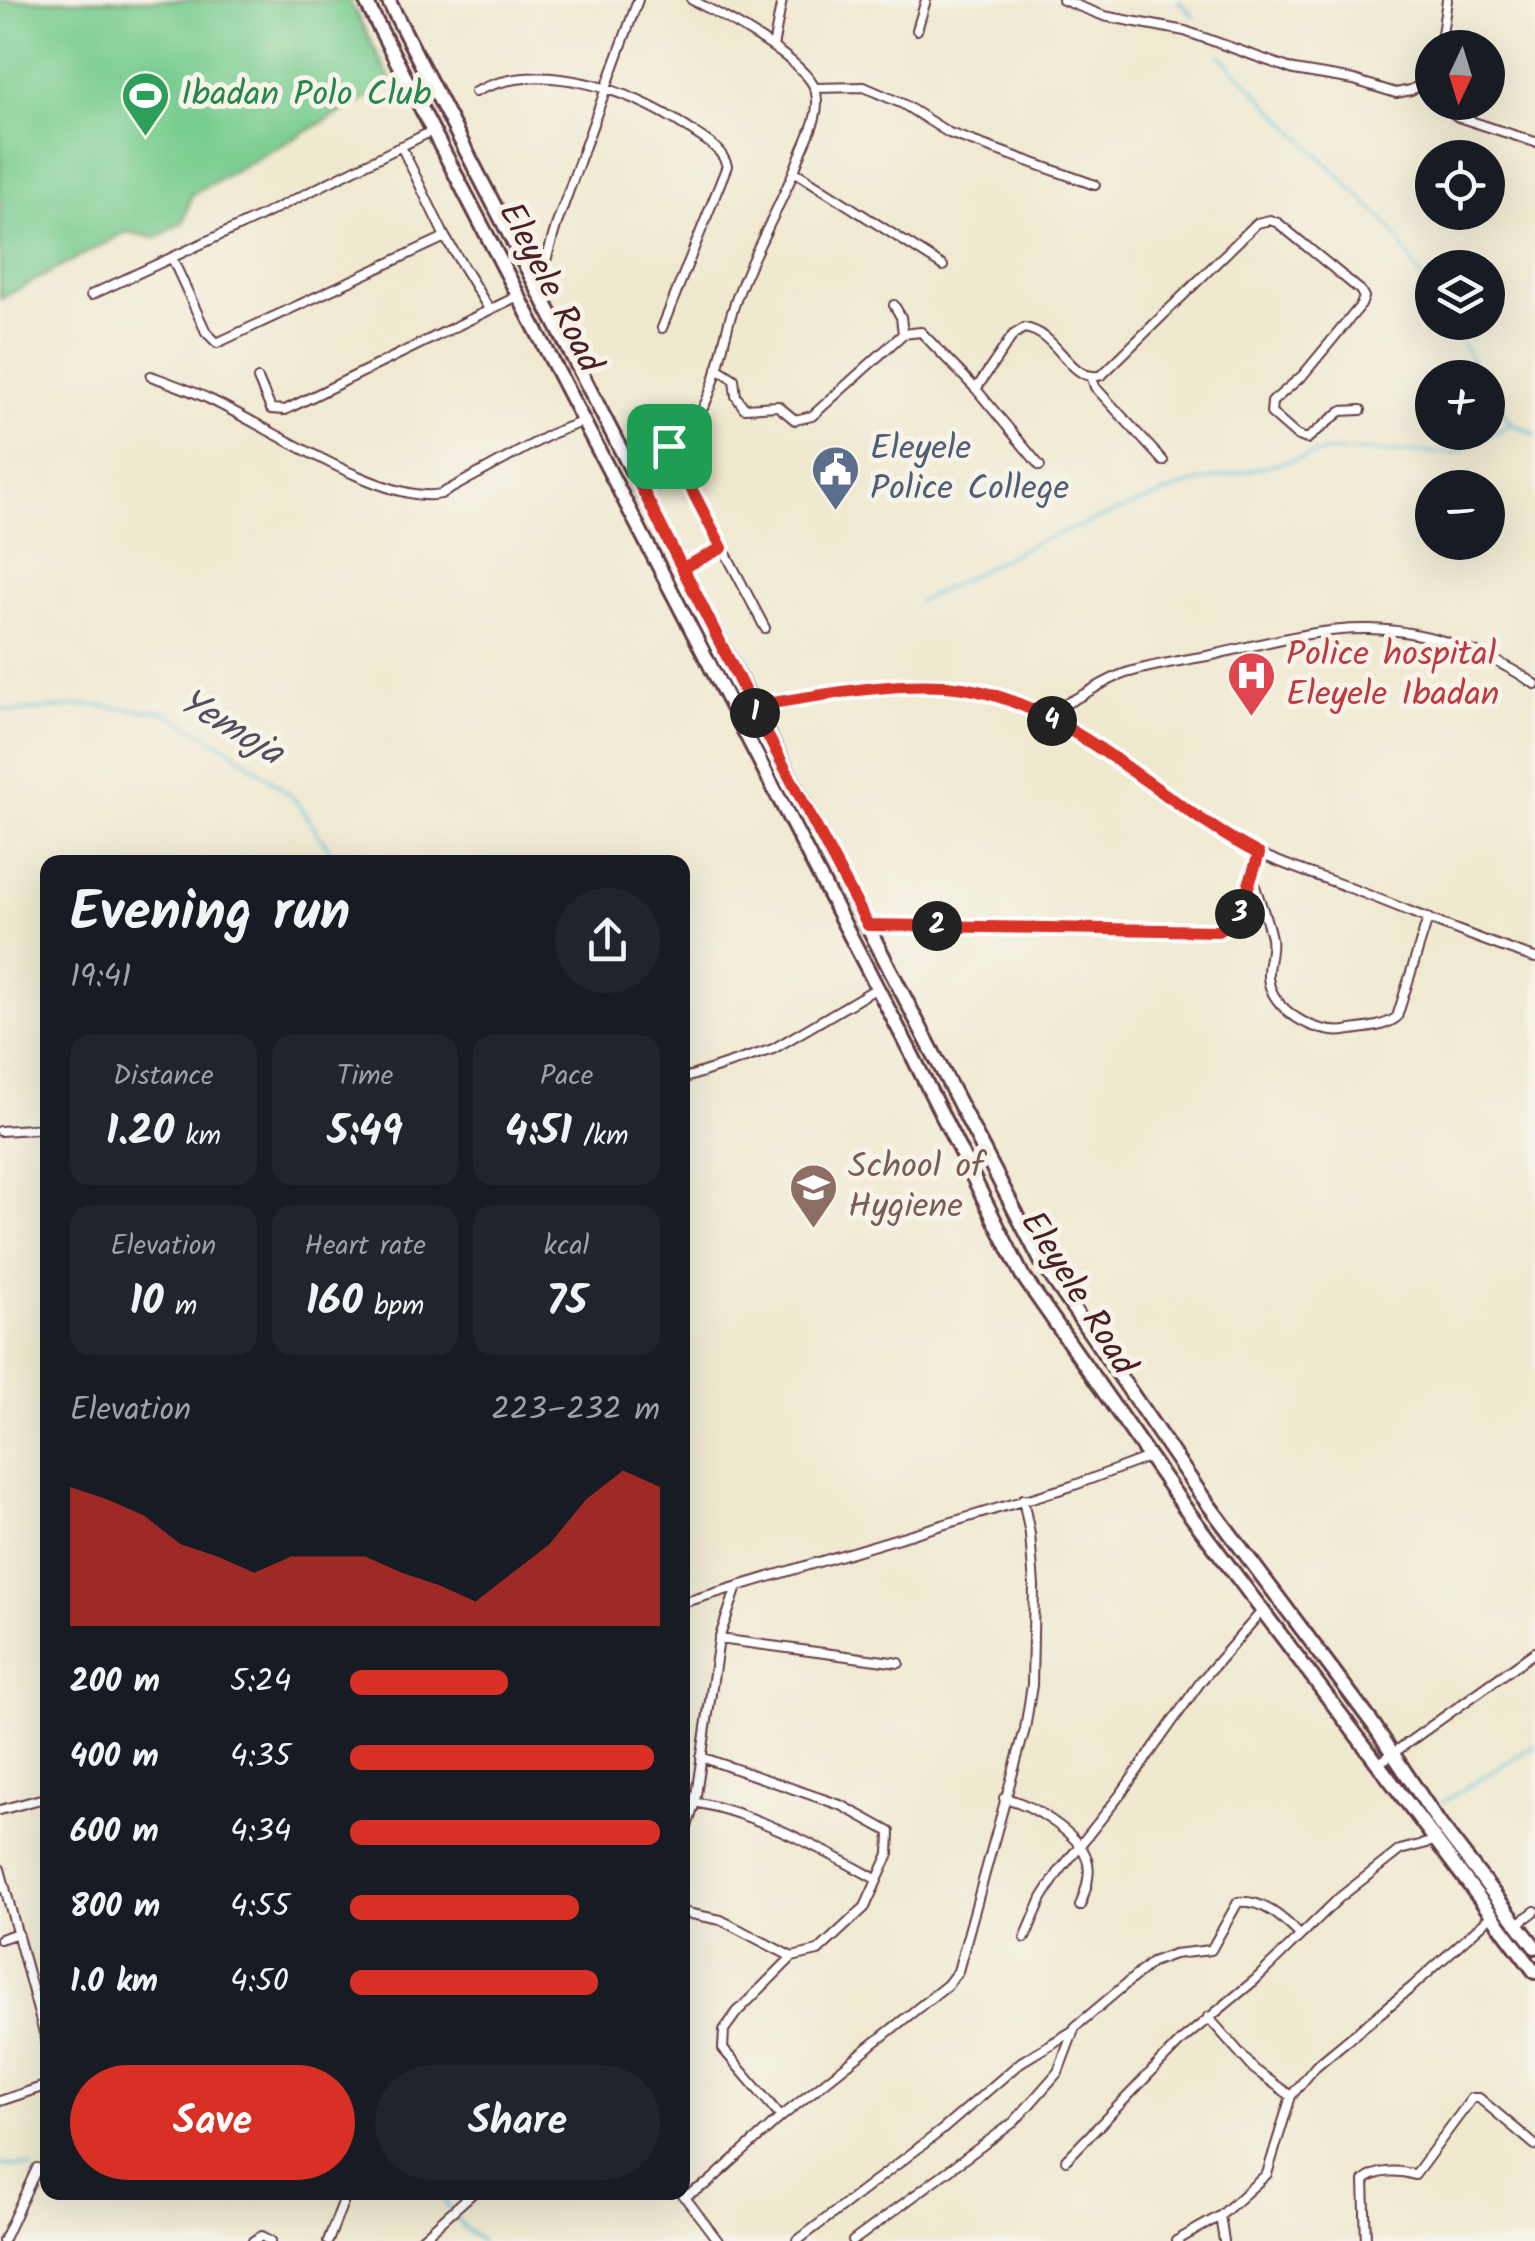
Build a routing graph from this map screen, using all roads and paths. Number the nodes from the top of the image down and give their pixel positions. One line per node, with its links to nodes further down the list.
1 (365, 0): 17 (main road, Eleyele Road)
2 (388, 0): 25 (main road, Eleyele Road)
3 (638, 0): 13 (street)
4 (692, 0): 11 (street)
5 (782, 0): 11 (street)
6 (926, 0): 9 (street)
7 (1063, 0): 12 (street)
8 (1446, 0): 10 (street)
9 (918, 30)
10 (1442, 30)
11 (773, 48): 14 (street)
12 (1415, 86)
13 (608, 87): 15 (street); 25 (street); 30 (street)
14 (814, 88): 20 (street); 21 (street)
15 (475, 92)
16 (1467, 120): 18 (street)
17 (432, 130): 19 (street); 27 (main road, Eleyele Road)
18 (1535, 142)
19 (400, 146): 22 (street); 23 (street)
20 (794, 171): 24 (street); 32 (street)
21 (1095, 186)
22 (445, 236): 23 (street); 29 (street)
23 (172, 258): 26 (street)
24 (943, 266)
25 (538, 285): 42 (main road, Eleyele Road)
26 (91, 295)
27 (520, 295): 29 (street); 38 (main road, Eleyele Road)
28 (894, 305): 31 (street)
29 (489, 309): 35 (street)
30 (662, 328)
31 (903, 334): 32 (street); 36 (street)
32 (717, 368): 39 (street)
33 (151, 376): 38 (street)
34 (1092, 378): 36 (street); 37 (street); 40 (street)
35 (258, 379)
36 (976, 390): 41 (street)
37 (1361, 410)
38 (584, 421): 48 (main road, Eleyele Road)
39 (669, 446): 42 (street); 43 (street)
40 (1163, 461)
41 (1040, 466)
42 (636, 477): 44 (main road, Eleyele Road)
43 (722, 548): 44 (street); 45 (street)
44 (683, 568): 47 (main road, Eleyele Road)
45 (765, 628)
46 (1535, 684): 49 (street)
47 (752, 706): 48 (street); 49 (street); 53 (main road, Eleyele Road)
48 (733, 709): 55 (main road, Eleyele Road)
49 (1030, 710): 50 (street)
50 (1259, 854): 51 (street); 52 (street)
51 (1252, 877): 52 (street); 53 (street)
52 (1428, 918): 54 (street)
53 (868, 925): 59 (main road, Eleyele Road)
54 (1535, 958)
55 (877, 988): 56 (street); 60 (main road, Eleyele Road)
56 (690, 1076)
57 (40, 1129): 58 (street)
58 (0, 1132)
59 (1042, 1264): 60 (main road); 69 (main road, Eleyele Road)
60 (1022, 1275): 61 (main road, Eleyele Road)
61 (1149, 1456): 62 (street); 65 (main road, Eleyele Road)
62 (1023, 1499): 63 (street); 72 (street)
63 (737, 1587): 64 (street); 66 (street)
64 (690, 1602)
65 (1262, 1611): 71 (main road, Eleyele Road); 79 (street)
66 (719, 1639): 68 (street); 70 (street)
67 (1535, 1652): 69 (street)
68 (899, 1663)
69 (1392, 1756): 71 (street); 78 (main road, Eleyele Road)
70 (702, 1757): 75 (street); 81 (street)
71 (1378, 1764): 78 (main road, Eleyele Road)
72 (1004, 1798): 79 (street); 100 (street)
73 (40, 1799): 76 (street)
74 (690, 1801): 75 (street)
75 (695, 1802): 77 (street); 81 (street)
76 (0, 1810)
77 (690, 1818)
78 (1434, 1832): 85 (main road, Eleyele Road); 86 (main road, Eleyele Road); 88 (street)
79 (1081, 1848): 82 (street); 90 (street)
80 (0, 1869): 87 (street)
81 (876, 1879): 92 (street)
82 (1080, 1906)
83 (1535, 1912): 86 (street)
84 (690, 1914): 92 (street)
85 (1492, 1915): 93 (main road, Eleyele Road); 98 (street)
86 (1518, 1924): 91 (main road, Eleyele Road)
87 (18, 1932): 89 (street); 94 (street)
88 (1298, 1934): 95 (street); 96 (street)
89 (0, 1938)
90 (1025, 1938)
91 (1535, 1947)
92 (792, 1957): 100 (street)
93 (1535, 1972)
94 (40, 2017)
95 (1208, 2017): 98 (street); 102 (street)
96 (1070, 2032): 115 (street); 116 (street)
97 (40, 2088): 99 (street)
98 (1291, 2096): 108 (street)
99 (0, 2100)
100 (781, 2117): 104 (street)
101 (1535, 2145): 119 (street)
102 (1066, 2160)
103 (37, 2168): 109 (street)
104 (690, 2191)
105 (345, 2200): 112 (street)
106 (464, 2200): 113 (street)
107 (686, 2200): 114 (street)
108 (1220, 2216): 117 (street); 118 (street)
109 (3, 2241)
110 (252, 2241): 111 (street)
111 (271, 2241)
112 (328, 2241)
113 (419, 2241)
114 (718, 2241)
115 (797, 2241)
116 (853, 2241)
117 (1176, 2241)
118 (1224, 2241)
119 (1366, 2241)

